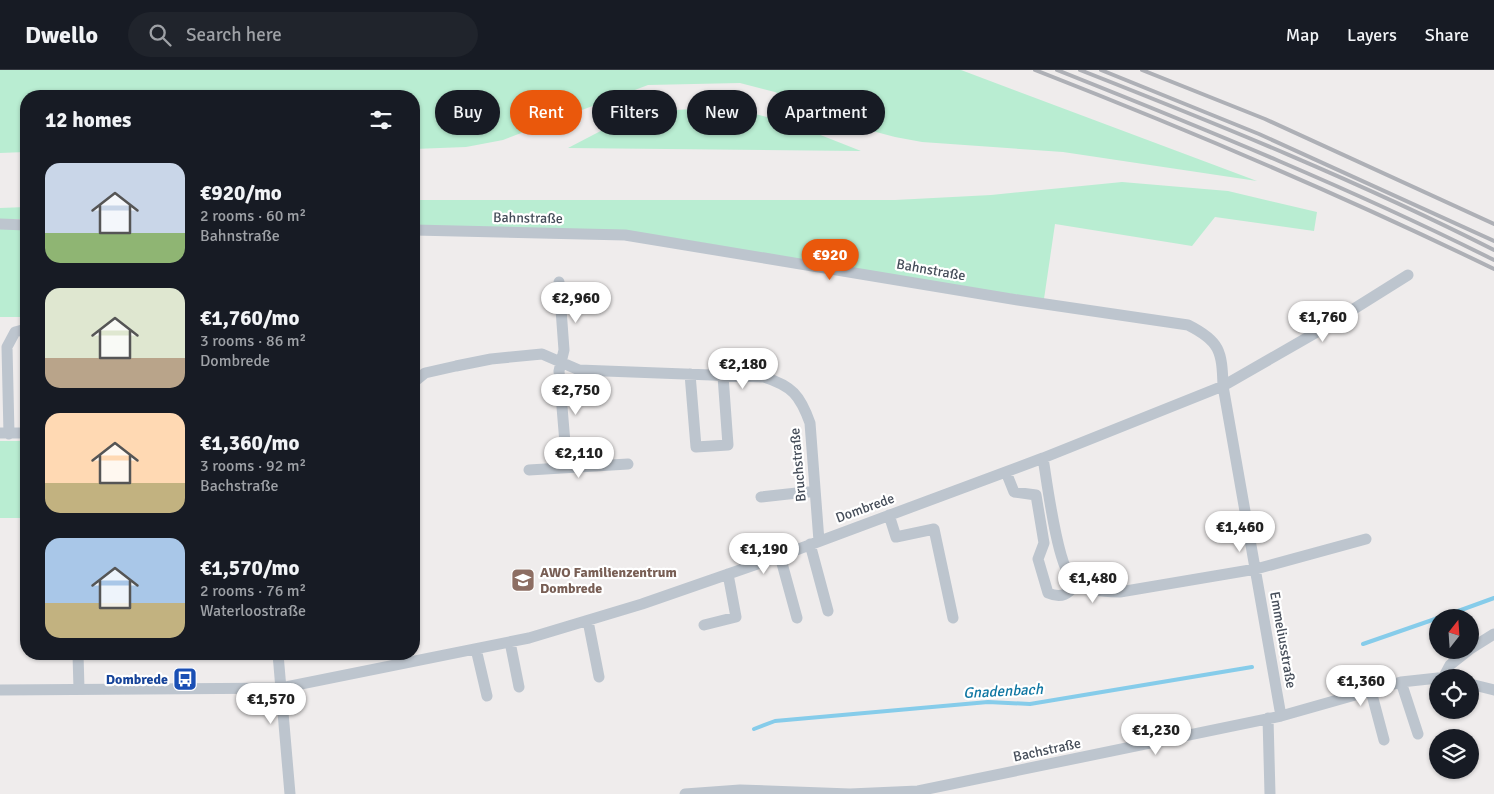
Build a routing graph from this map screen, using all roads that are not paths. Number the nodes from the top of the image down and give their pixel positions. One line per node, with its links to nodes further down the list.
1 (0, 224): 2 (street)
2 (20, 225)
3 (420, 230): 11 (street, Bahnstraße)
4 (1408, 275): 11 (street, Dombrede)
5 (559, 282): 7 (street)
6 (20, 331): 12 (street)
7 (561, 363): 8 (street, Bruchstraße); 10 (street, Bruchstraße); 16 (street)
8 (690, 374): 9 (street, Bruchstraße); 9 (street)
9 (723, 376): 19 (street, Bruchstraße)
10 (420, 377)
11 (1223, 386): 14 (street, Dombrede); 29 (street, Emmeliusstraße)
12 (5, 433): 13 (street)
13 (20, 433)
14 (1043, 458): 18 (street, Dombrede); 20 (street)
15 (628, 464): 16 (street)
16 (567, 467): 17 (street)
17 (529, 470)
18 (1006, 472): 21 (street); 23 (street, Dombrede)
19 (815, 491): 22 (street); 26 (street, Bruchstraße)
20 (1049, 491): 21 (street); 25 (street)
21 (1036, 495): 27 (street)
22 (761, 497)
23 (889, 515): 26 (street, Dombrede); 34 (street)
24 (1366, 539): 29 (street)
25 (1058, 540): 27 (street); 31 (street)
26 (815, 543): 28 (street, Dombrede); 32 (street, Bruchstraße)
27 (1044, 544): 31 (street)
28 (780, 556): 30 (street, Dombrede); 33 (street)
29 (1256, 569): 31 (street); 58 (street, Emmeliusstraße)
30 (728, 574): 35 (street, Dombrede); 36 (street)
31 (1078, 583)
32 (828, 611)
33 (796, 618)
34 (953, 618)
35 (588, 621): 38 (street, Dombrede); 47 (street)
36 (704, 624)
37 (1494, 634): 39 (street)
38 (510, 642): 40 (street, Dombrede); 52 (street)
39 (1479, 644)
40 (476, 649): 41 (street, Dombrede); 57 (street)
41 (420, 656)
42 (1458, 659): 46 (street)
43 (78, 660): 53 (street)
44 (279, 660): 51 (street)
45 (398, 660): 51 (street, Dombrede)
46 (1448, 669)
47 (599, 677)
48 (1429, 679): 49 (street, Bachstraße)
49 (1401, 682): 56 (street, Bachstraße); 60 (street)
50 (1479, 686): 55 (street)
51 (281, 688): 53 (street, Dombrede); 62 (street)
52 (518, 688)
53 (79, 689): 54 (street, Dombrede)
54 (0, 690)
55 (1494, 690)
56 (1371, 691): 58 (street, Bachstraße); 61 (street)
57 (487, 696)
58 (1281, 716): 59 (street, Bachstraße)
59 (1268, 718): 64 (street, Bachstraße); 65 (street)
60 (1418, 734)
61 (1384, 740)
62 (290, 794)
63 (685, 794): 64 (street, Bachstraße)
64 (850, 794)
65 (1270, 794)

